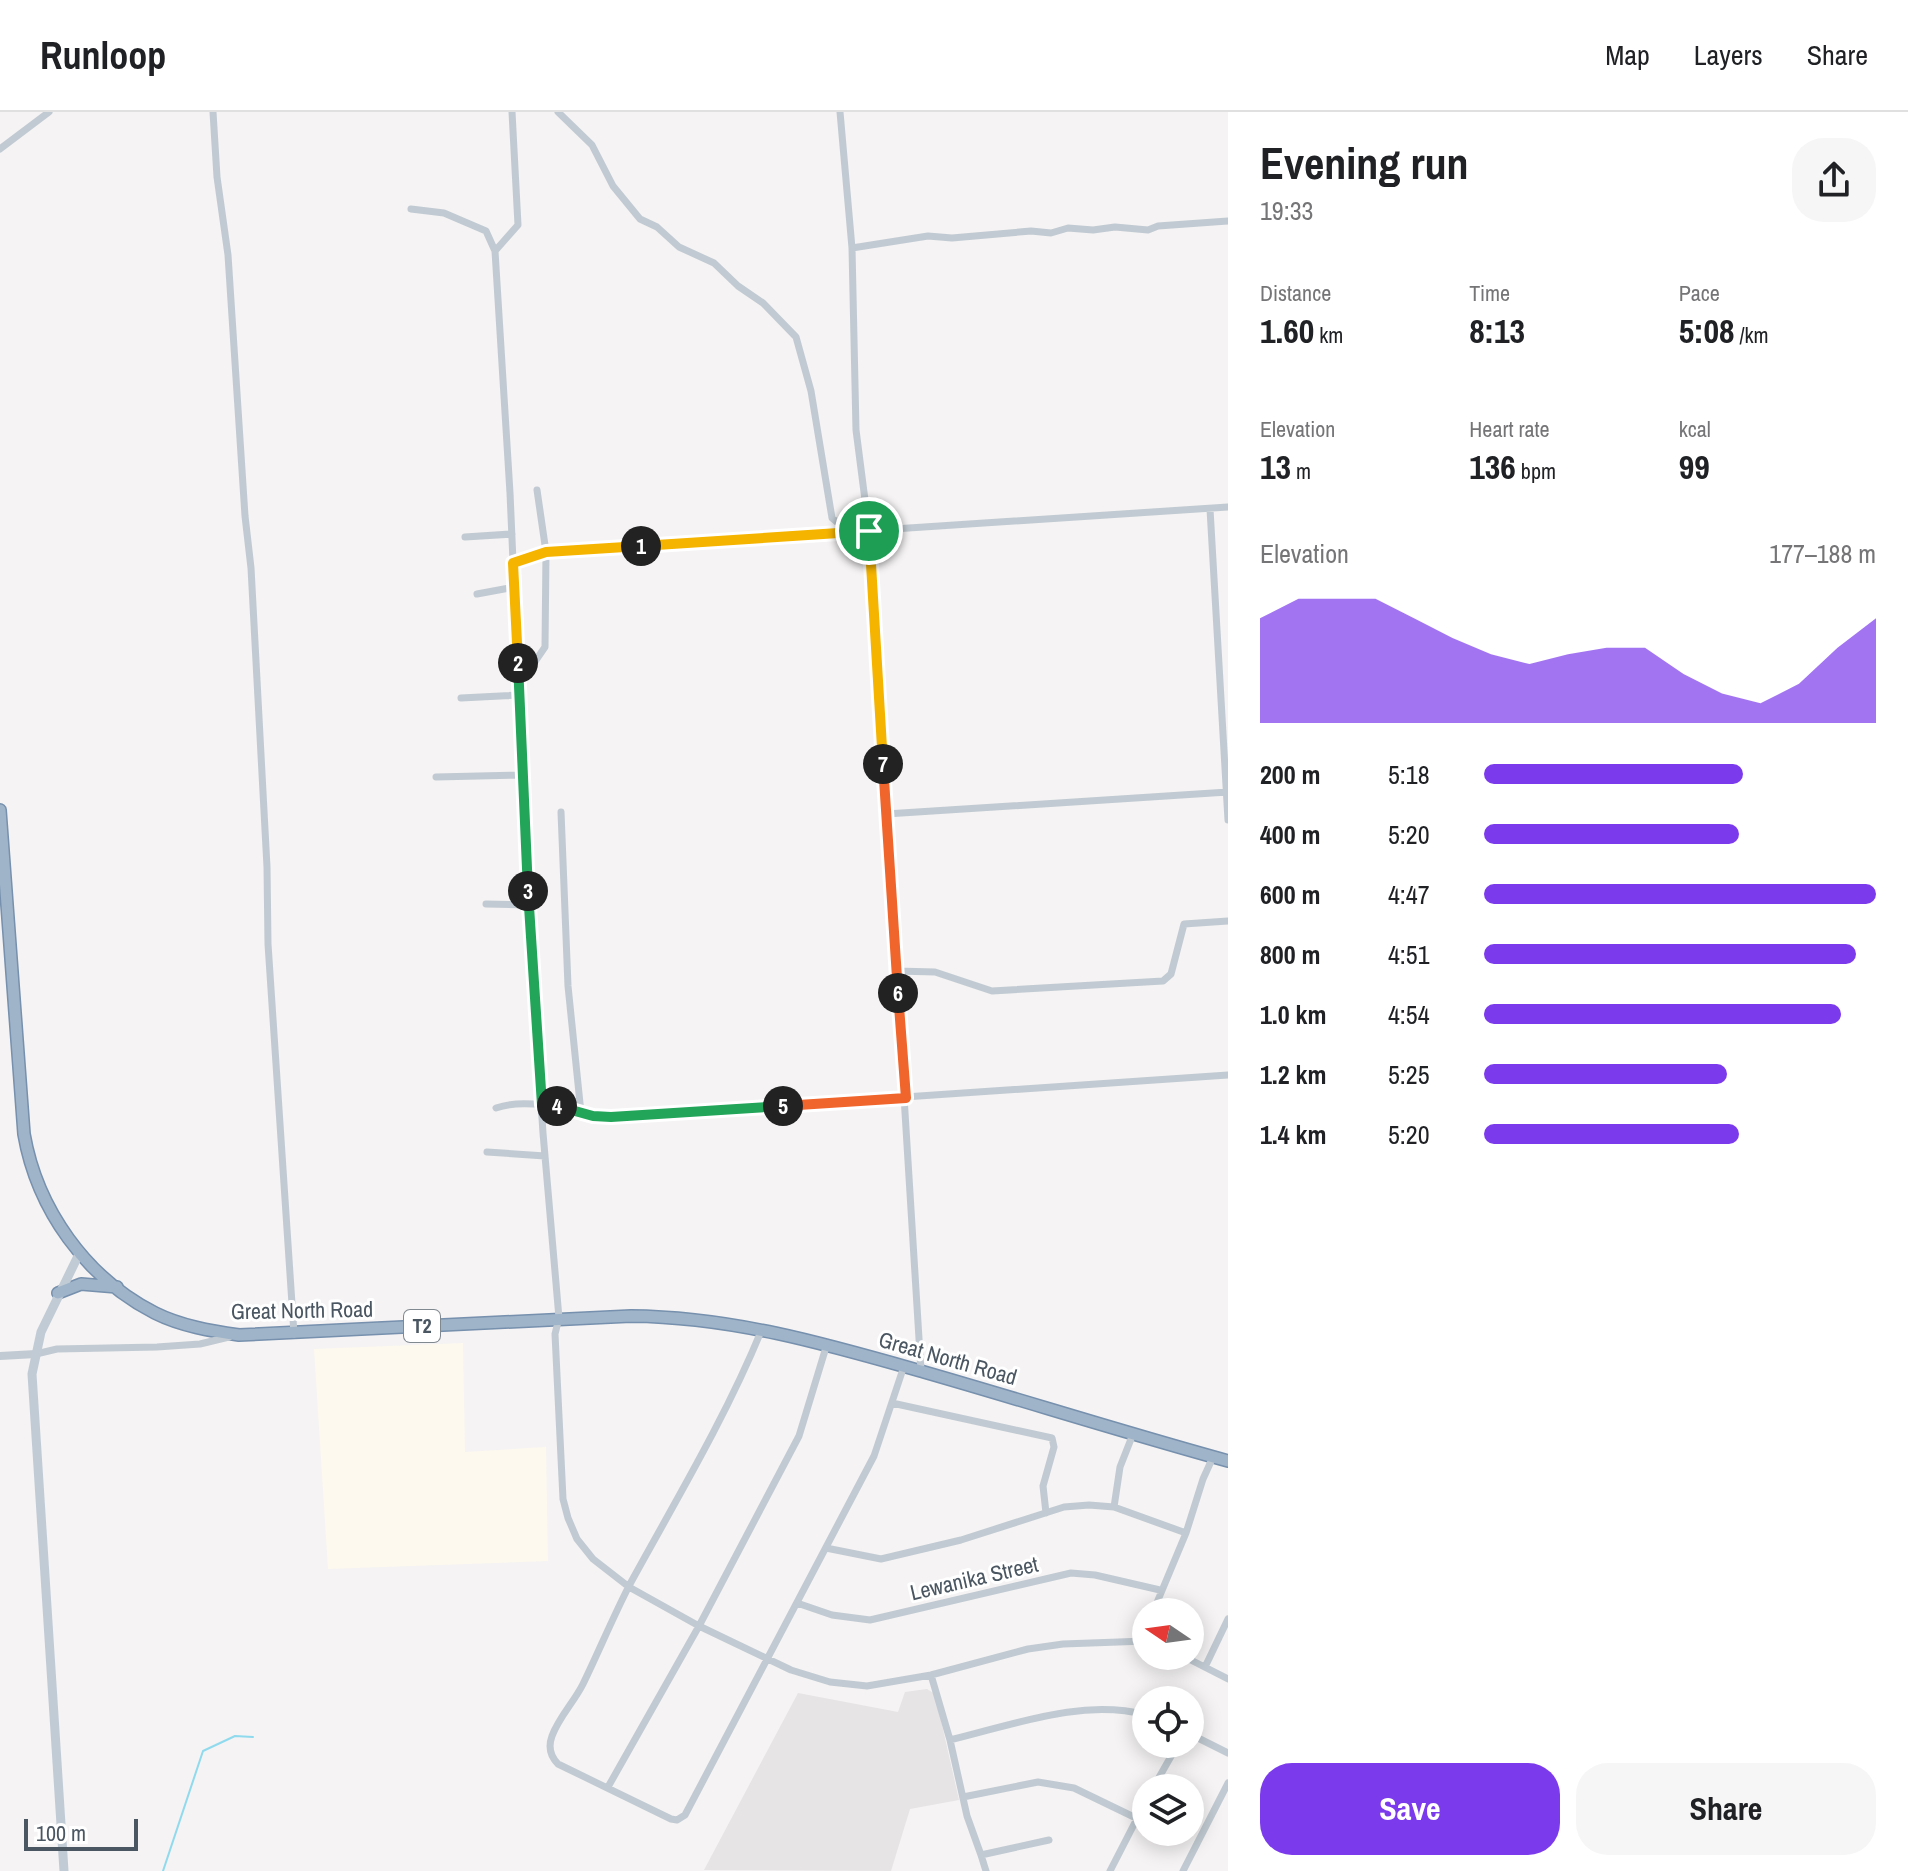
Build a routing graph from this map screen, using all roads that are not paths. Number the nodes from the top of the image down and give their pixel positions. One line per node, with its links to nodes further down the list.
1 (49, 112): 6 (street)
2 (213, 112): 48 (street)
3 (512, 112): 10 (street)
4 (558, 112): 15 (street)
5 (840, 112): 9 (street)
6 (0, 149)
7 (411, 209): 10 (street)
8 (1228, 221): 9 (street)
9 (852, 248): 14 (street)
10 (495, 251): 16 (street)
11 (537, 490): 18 (street)
12 (1228, 507): 13 (street)
13 (1210, 509): 14 (street); 27 (street)
14 (869, 531): 15 (street); 30 (street)
15 (849, 532): 18 (street)
16 (512, 534): 17 (street); 19 (street)
17 (465, 537)
18 (546, 552): 19 (street); 22 (street)
19 (513, 563): 20 (street)
20 (515, 587): 21 (street); 22 (street)
21 (477, 594)
22 (518, 672): 23 (street)
23 (519, 695): 24 (street); 25 (street)
24 (461, 698)
25 (522, 775): 26 (street); 33 (street)
26 (436, 777)
27 (1227, 792): 30 (street); 31 (street)
28 (0, 810): 43 (highway, Great North Road / T2)
29 (561, 812): 40 (street)
30 (886, 814): 35 (street)
31 (1228, 820)
32 (486, 904): 33 (street)
33 (528, 905): 38 (street)
34 (1228, 921): 35 (street)
35 (896, 971): 37 (street)
36 (1228, 1075): 37 (street)
37 (906, 1098): 40 (street); 54 (street)
38 (542, 1105): 39 (street); 40 (street); 42 (street)
39 (496, 1108)
40 (581, 1113)
41 (487, 1152): 42 (street)
42 (545, 1156): 46 (street)
43 (80, 1252): 44 (highway, Great North Road / T2); 45 (main road)
44 (117, 1287): 45 (highway); 49 (highway, Great North Road / T2)
45 (58, 1293): 51 (main road)
46 (559, 1318): 47 (highway, Great North Road / T2); 48 (highway, Great North Road / T2); 63 (street)
47 (762, 1329): 50 (highway, Great North Road / T2); 63 (street)
48 (294, 1334): 49 (highway, Great North Road / T2)
49 (239, 1335): 51 (street)
50 (827, 1344): 53 (highway, Great North Road / T2); 68 (street)
51 (36, 1354): 52 (street); 85 (main road)
52 (0, 1356)
53 (904, 1366): 54 (highway, Great North Road / T2); 55 (street)
54 (921, 1371): 56 (highway, Great North Road / T2)
55 (892, 1403): 60 (street); 62 (street)
56 (1133, 1434): 57 (highway, Great North Road / T2); 59 (street)
57 (1213, 1457): 58 (highway, Great North Road / T2); 61 (street)
58 (1228, 1461)
59 (1114, 1507): 60 (street); 61 (street)
60 (1046, 1513): 62 (street)
61 (1186, 1533): 64 (street)
62 (826, 1548): 66 (street)
63 (629, 1587): 68 (street); 79 (street)
64 (1160, 1590): 65 (street); 66 (street, Lewanika Street)
65 (1157, 1598)
66 (797, 1603): 70 (street)
67 (1228, 1619): 71 (street)
68 (699, 1626): 70 (street); 79 (street)
69 (1132, 1640): 72 (street)
70 (766, 1660): 72 (street); 79 (street)
71 (1205, 1667): 73 (street)
72 (931, 1675): 75 (street)
73 (1228, 1679)
74 (1132, 1713): 75 (street)
75 (950, 1740): 80 (street)
76 (1204, 1741): 77 (street)
77 (1228, 1753)
78 (1228, 1783): 88 (street)
79 (608, 1787)
80 (963, 1797): 81 (street); 84 (street)
81 (1132, 1816)
82 (1132, 1826): 87 (street)
83 (1049, 1840): 84 (street)
84 (981, 1855): 86 (street)
85 (64, 1871)
86 (986, 1871)
87 (1110, 1871)
88 (1183, 1871)

